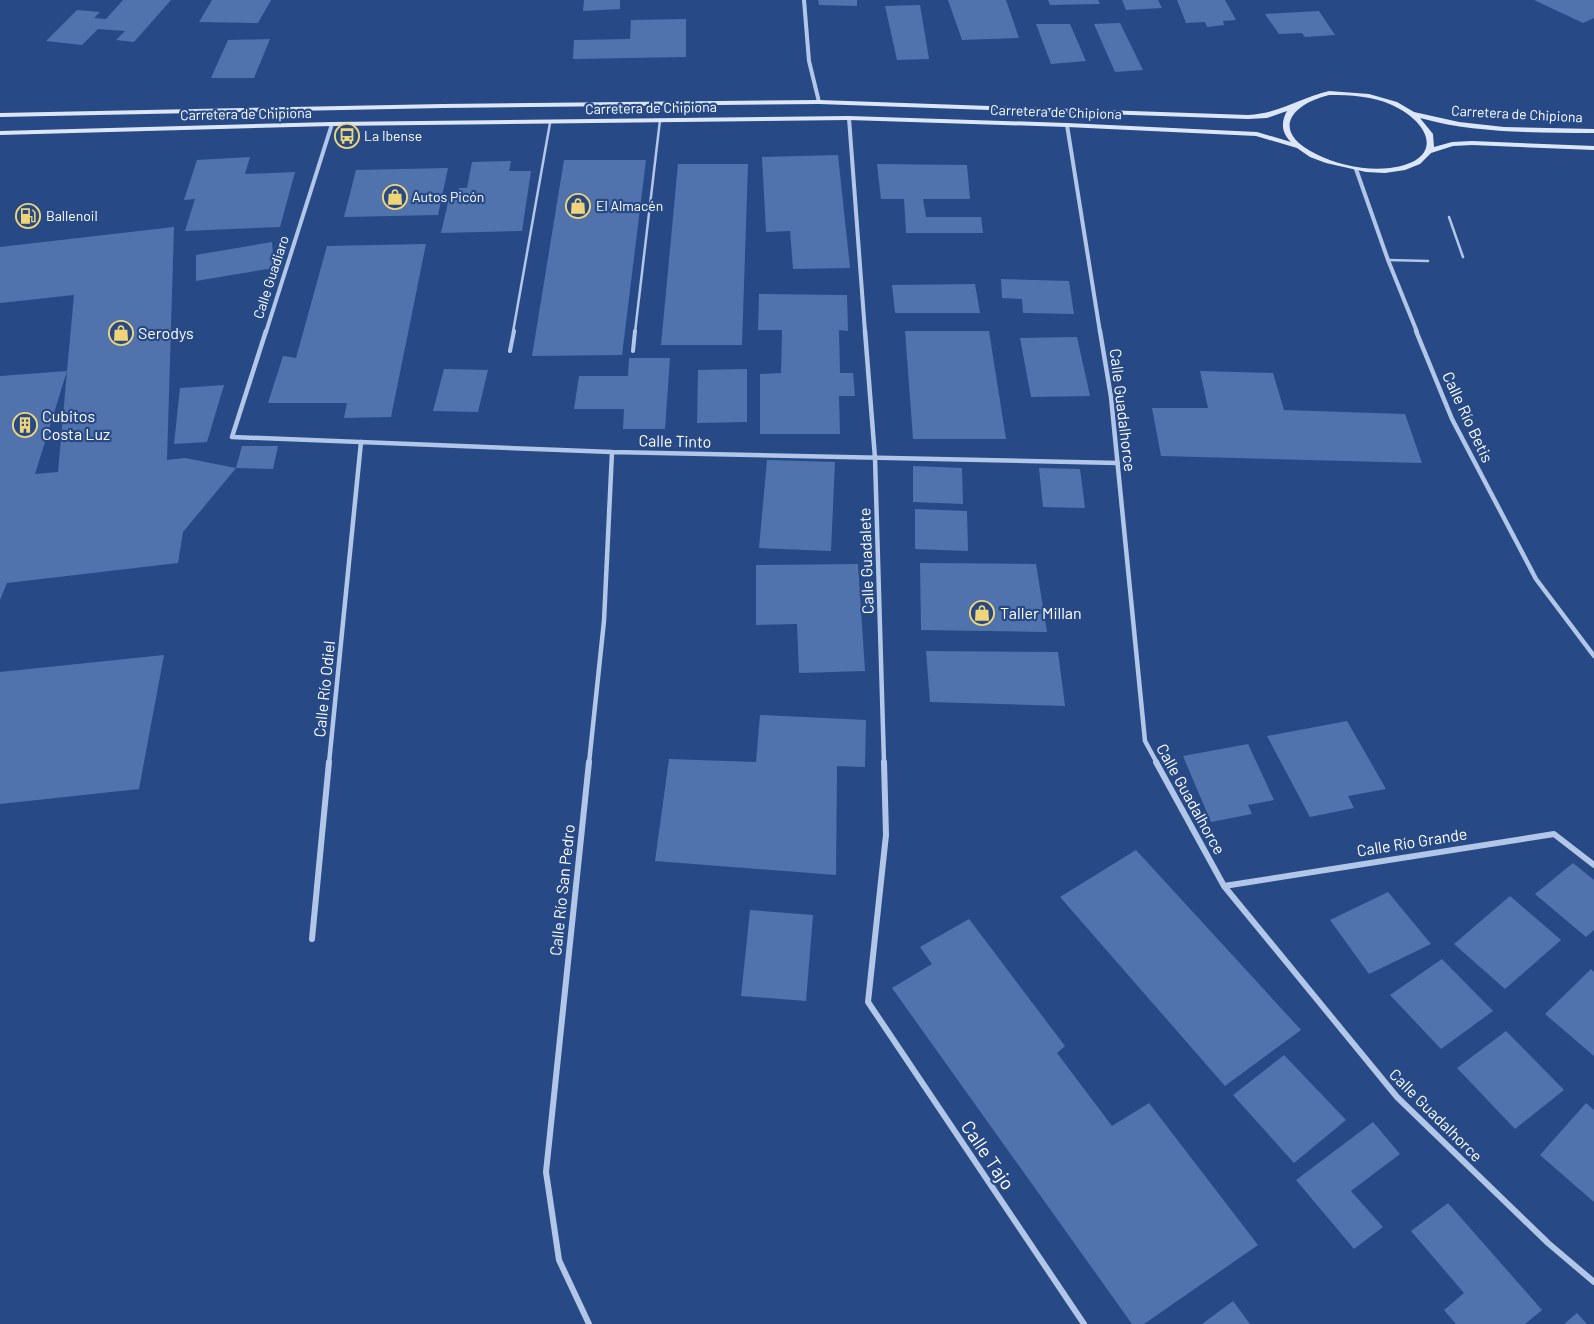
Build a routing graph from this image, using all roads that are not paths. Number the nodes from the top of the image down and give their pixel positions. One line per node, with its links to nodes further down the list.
1 (804, 0): 2 (street)
2 (819, 102): 3 (main road, Carretera de Chipiona); 5 (main road, Carretera de Chipiona)
3 (1292, 107): 4 (main road, Carretera de Chipiona); 13 (main road)
4 (1410, 112): 11 (main road, Carretera de Chipiona); 15 (main road)
5 (0, 115)
6 (850, 118): 7 (main road, Carretera de Chipiona); 10 (main road, Carretera de Chipiona); 26 (street, Calle Guadalete)
7 (660, 120): 8 (main road, Carretera de Chipiona); 22 (lane)
8 (550, 123): 9 (main road, Carretera de Chipiona); 21 (lane)
9 (332, 124): 12 (main road, Carretera de Chipiona); 23 (street, Calle Guadiaro)
10 (1067, 125): 13 (main road, Carretera de Chipiona); 27 (street, Calle Guadalhorce)
11 (1594, 131)
12 (0, 132)
13 (1300, 147): 16 (main road, Carretera de Chipiona)
14 (1594, 148): 15 (main road, Carretera de Chipiona)
15 (1429, 151): 16 (main road, Carretera de Chipiona)
16 (1356, 170): 19 (street, Calle Río Betis)
17 (1449, 217): 18 (lane)
18 (1463, 258)
19 (1388, 260): 20 (lane); 28 (street, Calle Río Betis)
20 (1428, 261)
21 (510, 351)
22 (633, 351)
23 (232, 437): 24 (street, Calle Tinto)
24 (361, 442): 25 (street, Calle Tinto); 31 (street, Calle Río Odiel)
25 (612, 452): 26 (street, Calle Tinto); 34 (street, Calle Río San Pedro)
26 (875, 458): 27 (street, Calle Tinto); 32 (street, Calle Guadalete)
27 (1118, 463): 30 (street, Calle Guadalhorce)
28 (1594, 656)
29 (1594, 865): 30 (street, Calle Río Grande)
30 (1224, 886): 33 (street, Calle Guadalhorce)
31 (312, 939)
32 (868, 1002): 35 (street, Calle Tajo)
33 (1594, 1282)
34 (589, 1324)
35 (1084, 1324)

